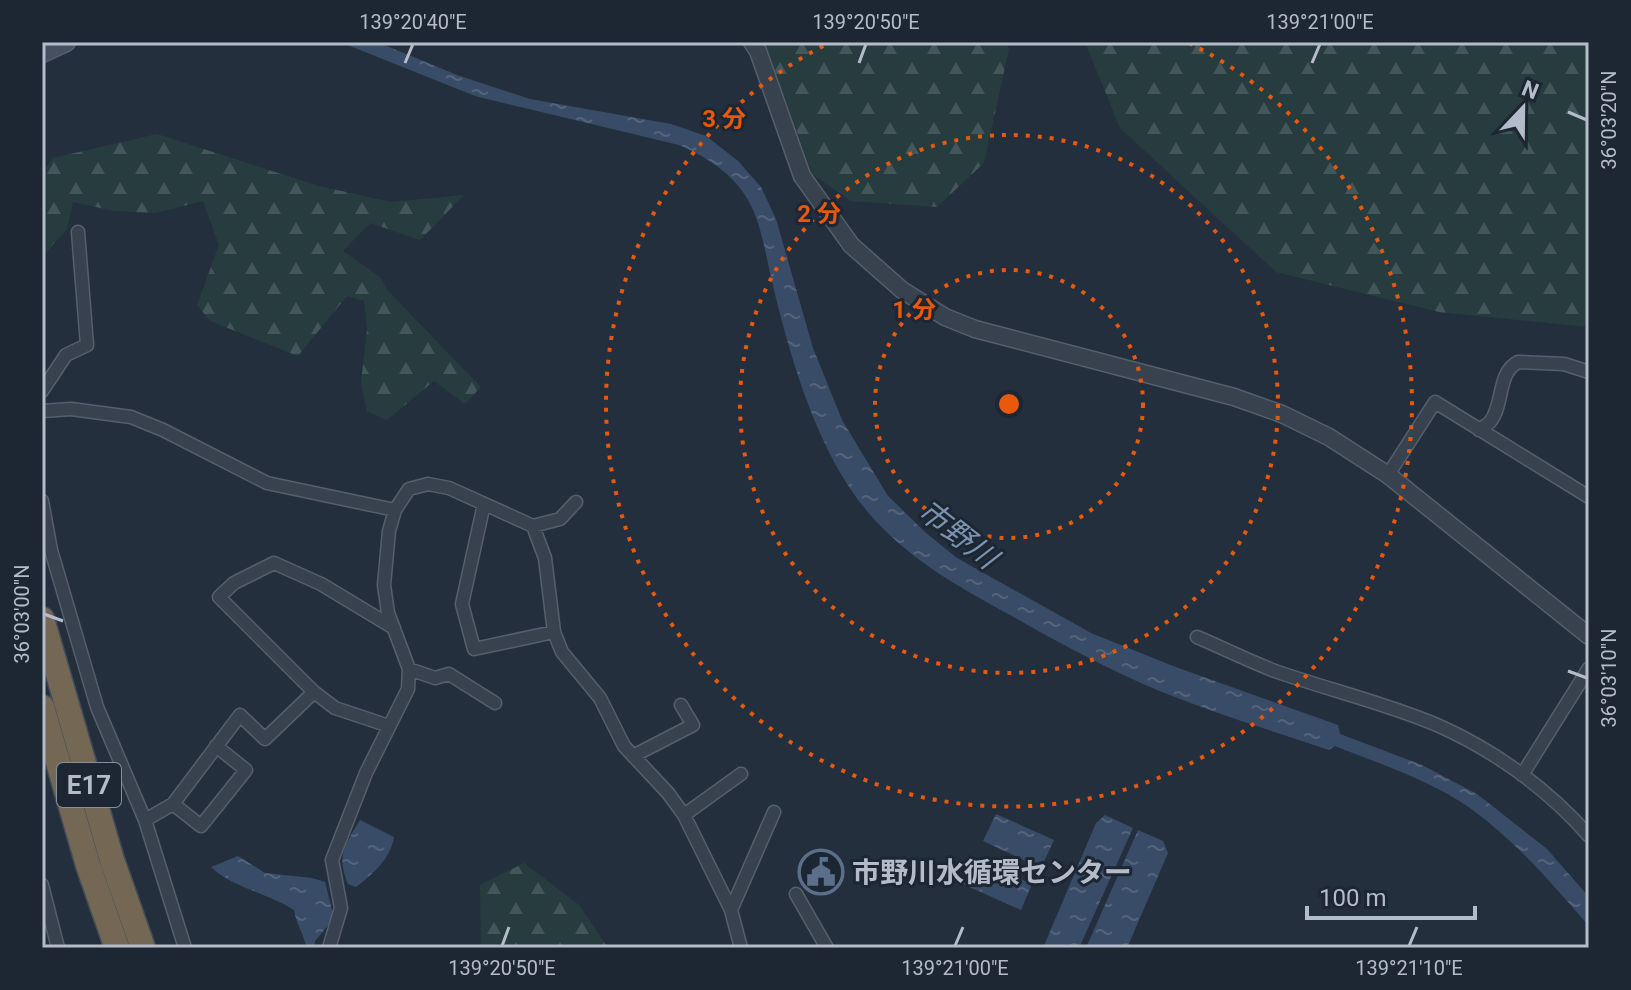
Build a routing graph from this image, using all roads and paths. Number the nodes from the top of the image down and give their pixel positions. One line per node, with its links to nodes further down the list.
1 (66, 42): 3 (main road)
2 (752, 42): 9 (street)
3 (42, 53)
4 (78, 232): 6 (street)
5 (1589, 372): 8 (street)
6 (42, 391)
7 (42, 411): 14 (street)
8 (1479, 430): 9 (street); 10 (street)
9 (1388, 475): 19 (street)
10 (1589, 497)
11 (42, 501): 35 (street)
12 (576, 502): 15 (street)
13 (484, 504): 14 (street); 15 (street); 18 (street)
14 (395, 510): 17 (street)
15 (533, 526): 18 (street)
16 (42, 619): 42 (highway, E17)
17 (394, 628): 22 (street); 23 (street)
18 (554, 632): 29 (street)
19 (1589, 636)
20 (1197, 637): 31 (street)
21 (1589, 668): 31 (street)
22 (409, 669): 24 (street); 27 (street)
23 (314, 692): 27 (street); 28 (street)
24 (495, 703)
25 (681, 705): 29 (street)
26 (42, 707): 41 (highway, E17)
27 (389, 726): 44 (street)
28 (216, 746): 32 (street); 32 (street)
29 (633, 756): 34 (street)
30 (741, 774): 34 (street)
31 (1522, 775): 36 (street)
32 (173, 804): 35 (street)
33 (774, 812): 39 (street)
34 (684, 815): 39 (street)
35 (145, 820): 43 (street)
36 (1589, 836)
37 (42, 885): 40 (street)
38 (796, 894): 46 (street)
39 (731, 910): 45 (street)
40 (58, 948)
41 (117, 948)
42 (143, 948)
43 (185, 948)
44 (329, 948)
45 (741, 948)
46 (827, 948)

